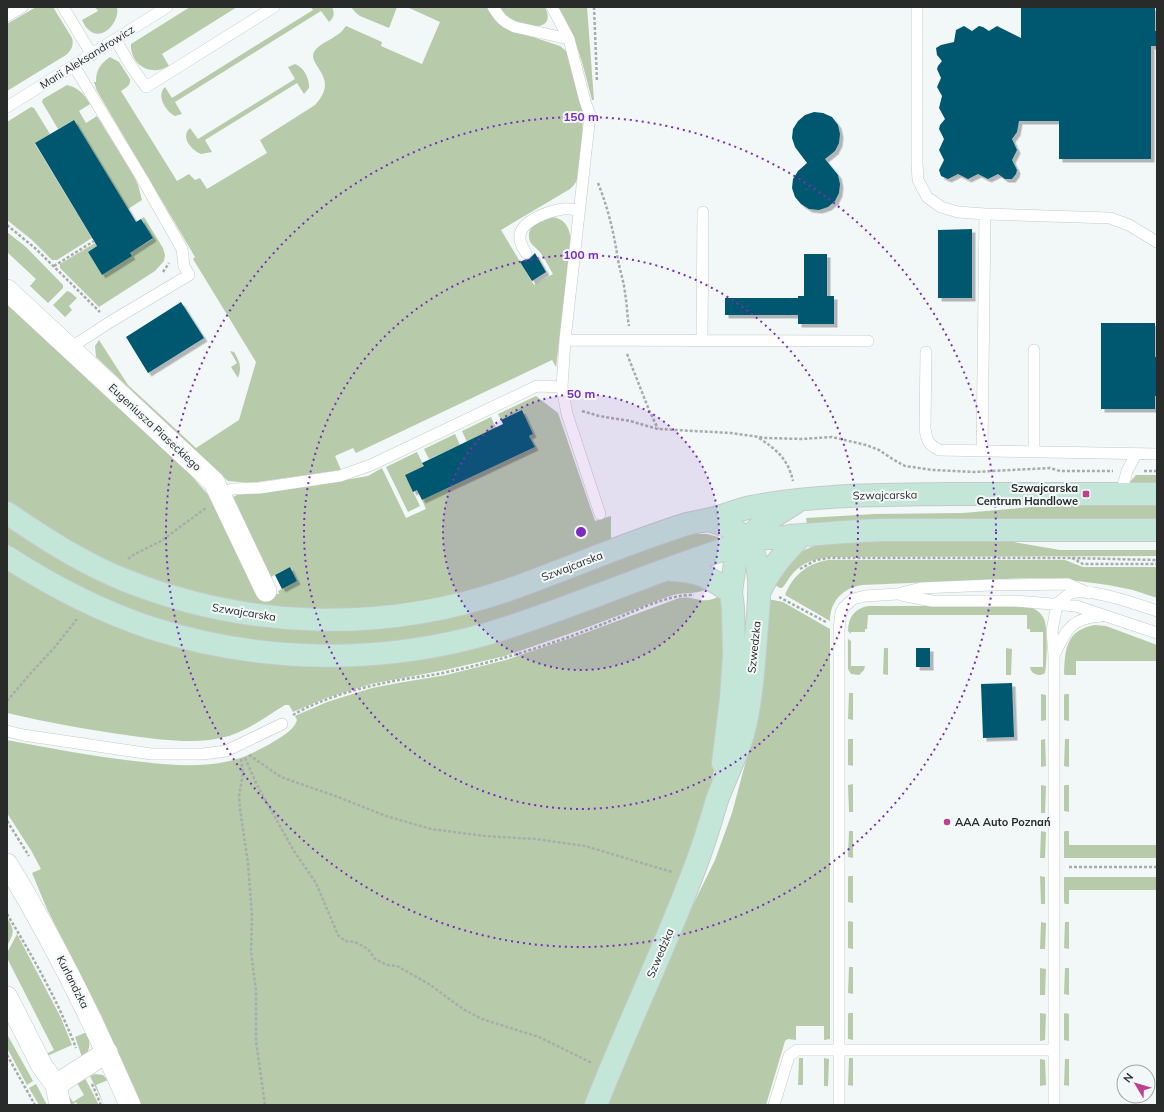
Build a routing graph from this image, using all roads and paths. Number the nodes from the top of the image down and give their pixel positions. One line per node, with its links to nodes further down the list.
1 (22, 7): 9 (lane)
2 (63, 7): 12 (lane)
3 (167, 7): 11 (lane, Marii Aleksandrowicz)
4 (274, 7): 11 (lane)
5 (493, 7): 10 (lane)
6 (552, 7): 10 (lane)
7 (594, 7): 14 (path)
8 (917, 7): 19 (lane)
9 (7, 16)
10 (569, 39): 16 (lane)
11 (116, 40): 12 (lane, Marii Aleksandrowicz)
12 (92, 55): 13 (lane, Marii Aleksandrowicz)
13 (74, 66): 15 (lane, Marii Aleksandrowicz); 33 (lane)
14 (597, 85)
15 (7, 108)
16 (586, 152): 17 (lane); 30 (path)
17 (579, 210): 23 (lane); 29 (lane)
18 (703, 212): 31 (lane)
19 (985, 214): 22 (lane); 40 (lane)
20 (7, 225): 25 (path)
21 (94, 241): 25 (path)
22 (1157, 242)
23 (526, 253)
24 (169, 263): 26 (path)
25 (54, 266): 28 (path)
26 (159, 276)
27 (7, 290): 33 (street, Eugeniusza Piaseckiego)
28 (106, 308)
29 (565, 340): 30 (lane); 36 (lane)
30 (627, 340): 31 (lane); 38 (path)
31 (702, 340): 32 (lane)
32 (868, 341)
33 (70, 348): 49 (street, Eugeniusza Piaseckiego)
34 (1034, 350): 41 (lane)
35 (926, 352): 40 (lane)
36 (562, 387): 37 (lane); 49 (lane)
37 (565, 406): 38 (path); 51 (lane)
38 (658, 429): 39 (path)
39 (758, 438): 45 (path); 46 (path)
40 (982, 451): 41 (lane)
41 (1034, 451): 42 (lane)
42 (1136, 454): 43 (lane); 45 (lane)
43 (1157, 454)
44 (1157, 470): 45 (path)
45 (1127, 471): 47 (lane)
46 (798, 493): 47 (street, Szwajcarska); 52 (street, Szwajcarska); 55 (street, Szwedzka)
47 (1121, 494): 48 (street, Szwajcarska)
48 (1157, 494)
49 (221, 495): 59 (path); 63 (street, Eugeniusza Piaseckiego)
50 (7, 514): 52 (street, Szwajcarska)
51 (600, 514)
52 (708, 520): 55 (street)
53 (1155, 530): 54 (street)
54 (802, 535): 55 (street); 69 (street)
55 (747, 540): 61 (street); 64 (street, Szwedzka); 69 (street, Szwedzka)
56 (7, 557): 61 (street)
57 (1072, 558): 58 (path); 60 (path); 62 (path)
58 (1157, 560)
59 (124, 562)
60 (1157, 564)
61 (664, 570): 64 (street)
62 (796, 573)
63 (266, 591)
64 (731, 592): 81 (street, Szwedzka)
65 (781, 593): 69 (path)
66 (1088, 593): 67 (lane); 70 (lane); 71 (lane)
67 (897, 594): 70 (lane); 74 (lane)
68 (696, 595): 78 (path)
69 (771, 595): 74 (path); 81 (street, Szwedzka)
70 (1057, 604): 72 (lane); 76 (lane)
71 (1157, 611)
72 (1103, 616): 75 (lane); 76 (lane)
73 (78, 618): 77 (path)
74 (838, 629): 90 (lane)
75 (1157, 633)
76 (1054, 655): 85 (lane)
77 (7, 701)
78 (282, 724): 80 (lane)
79 (7, 731): 80 (lane)
80 (239, 745): 87 (path); 95 (path); 100 (path)
81 (718, 798): 87 (street, Szwedzka)
82 (7, 822): 83 (path)
83 (29, 856)
84 (7, 864): 92 (street, Kurlandzka)
85 (1054, 867): 86 (path); 91 (lane)
86 (1157, 867)
87 (691, 878): 95 (street, Szwedzka)
88 (7, 914): 94 (path)
89 (7, 997): 96 (street)
90 (839, 1050): 91 (lane); 102 (lane); 103 (lane)
91 (1054, 1050): 104 (lane)
92 (107, 1052): 94 (street); 99 (street, Kurlandzka)
93 (7, 1055): 97 (path)
94 (84, 1068): 96 (street); 98 (path)
95 (610, 1071): 101 (street, Szwedzka)
96 (58, 1095)
97 (35, 1105)
98 (101, 1105)
99 (130, 1105)
100 (266, 1105)
101 (596, 1105)
102 (774, 1105)
103 (839, 1105)
104 (1054, 1105)

